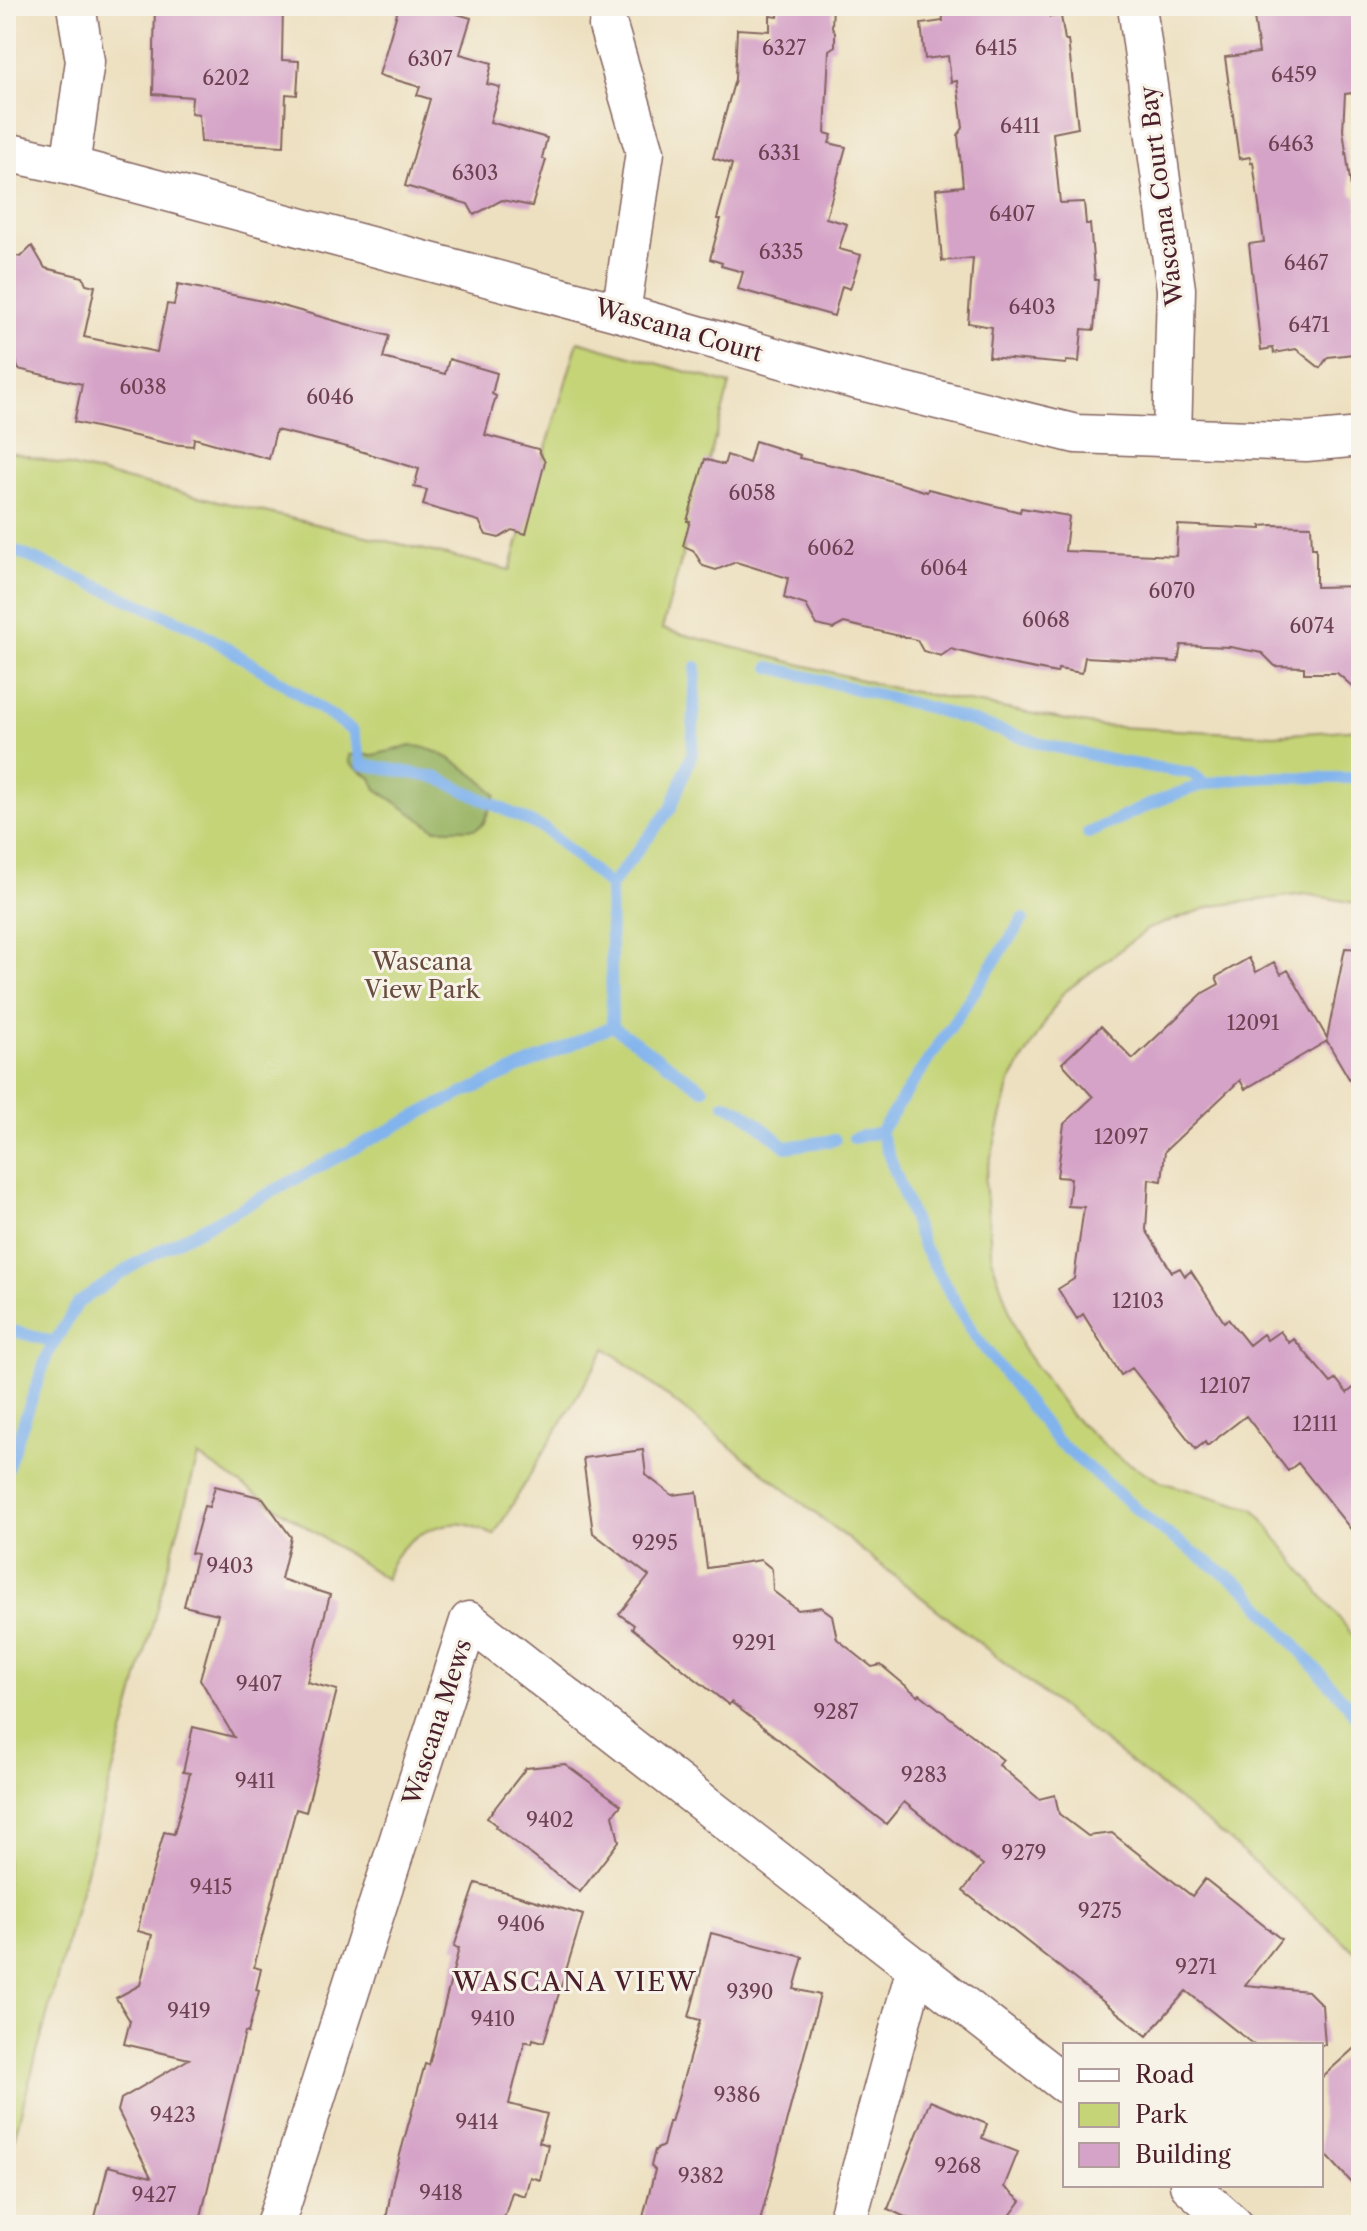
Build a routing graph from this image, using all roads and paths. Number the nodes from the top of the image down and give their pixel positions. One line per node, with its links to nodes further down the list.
1 (76, 6): 5 (street)
2 (1137, 6): 7 (street, Wascana Court Bay)
3 (608, 26): 6 (street)
4 (6, 152): 5 (street, Wascana Court)
5 (70, 166): 6 (street, Wascana Court)
6 (621, 313): 7 (street, Wascana Court)
7 (1172, 436): 8 (street, Wascana Court)
8 (1361, 437)
9 (916, 1967): 10 (street, Wascana Mews); 12 (street, Wascana Mews); 13 (street)
10 (1063, 2082)
11 (1191, 2187): 14 (street)
12 (275, 2225)
13 (846, 2225)
14 (1234, 2225)

